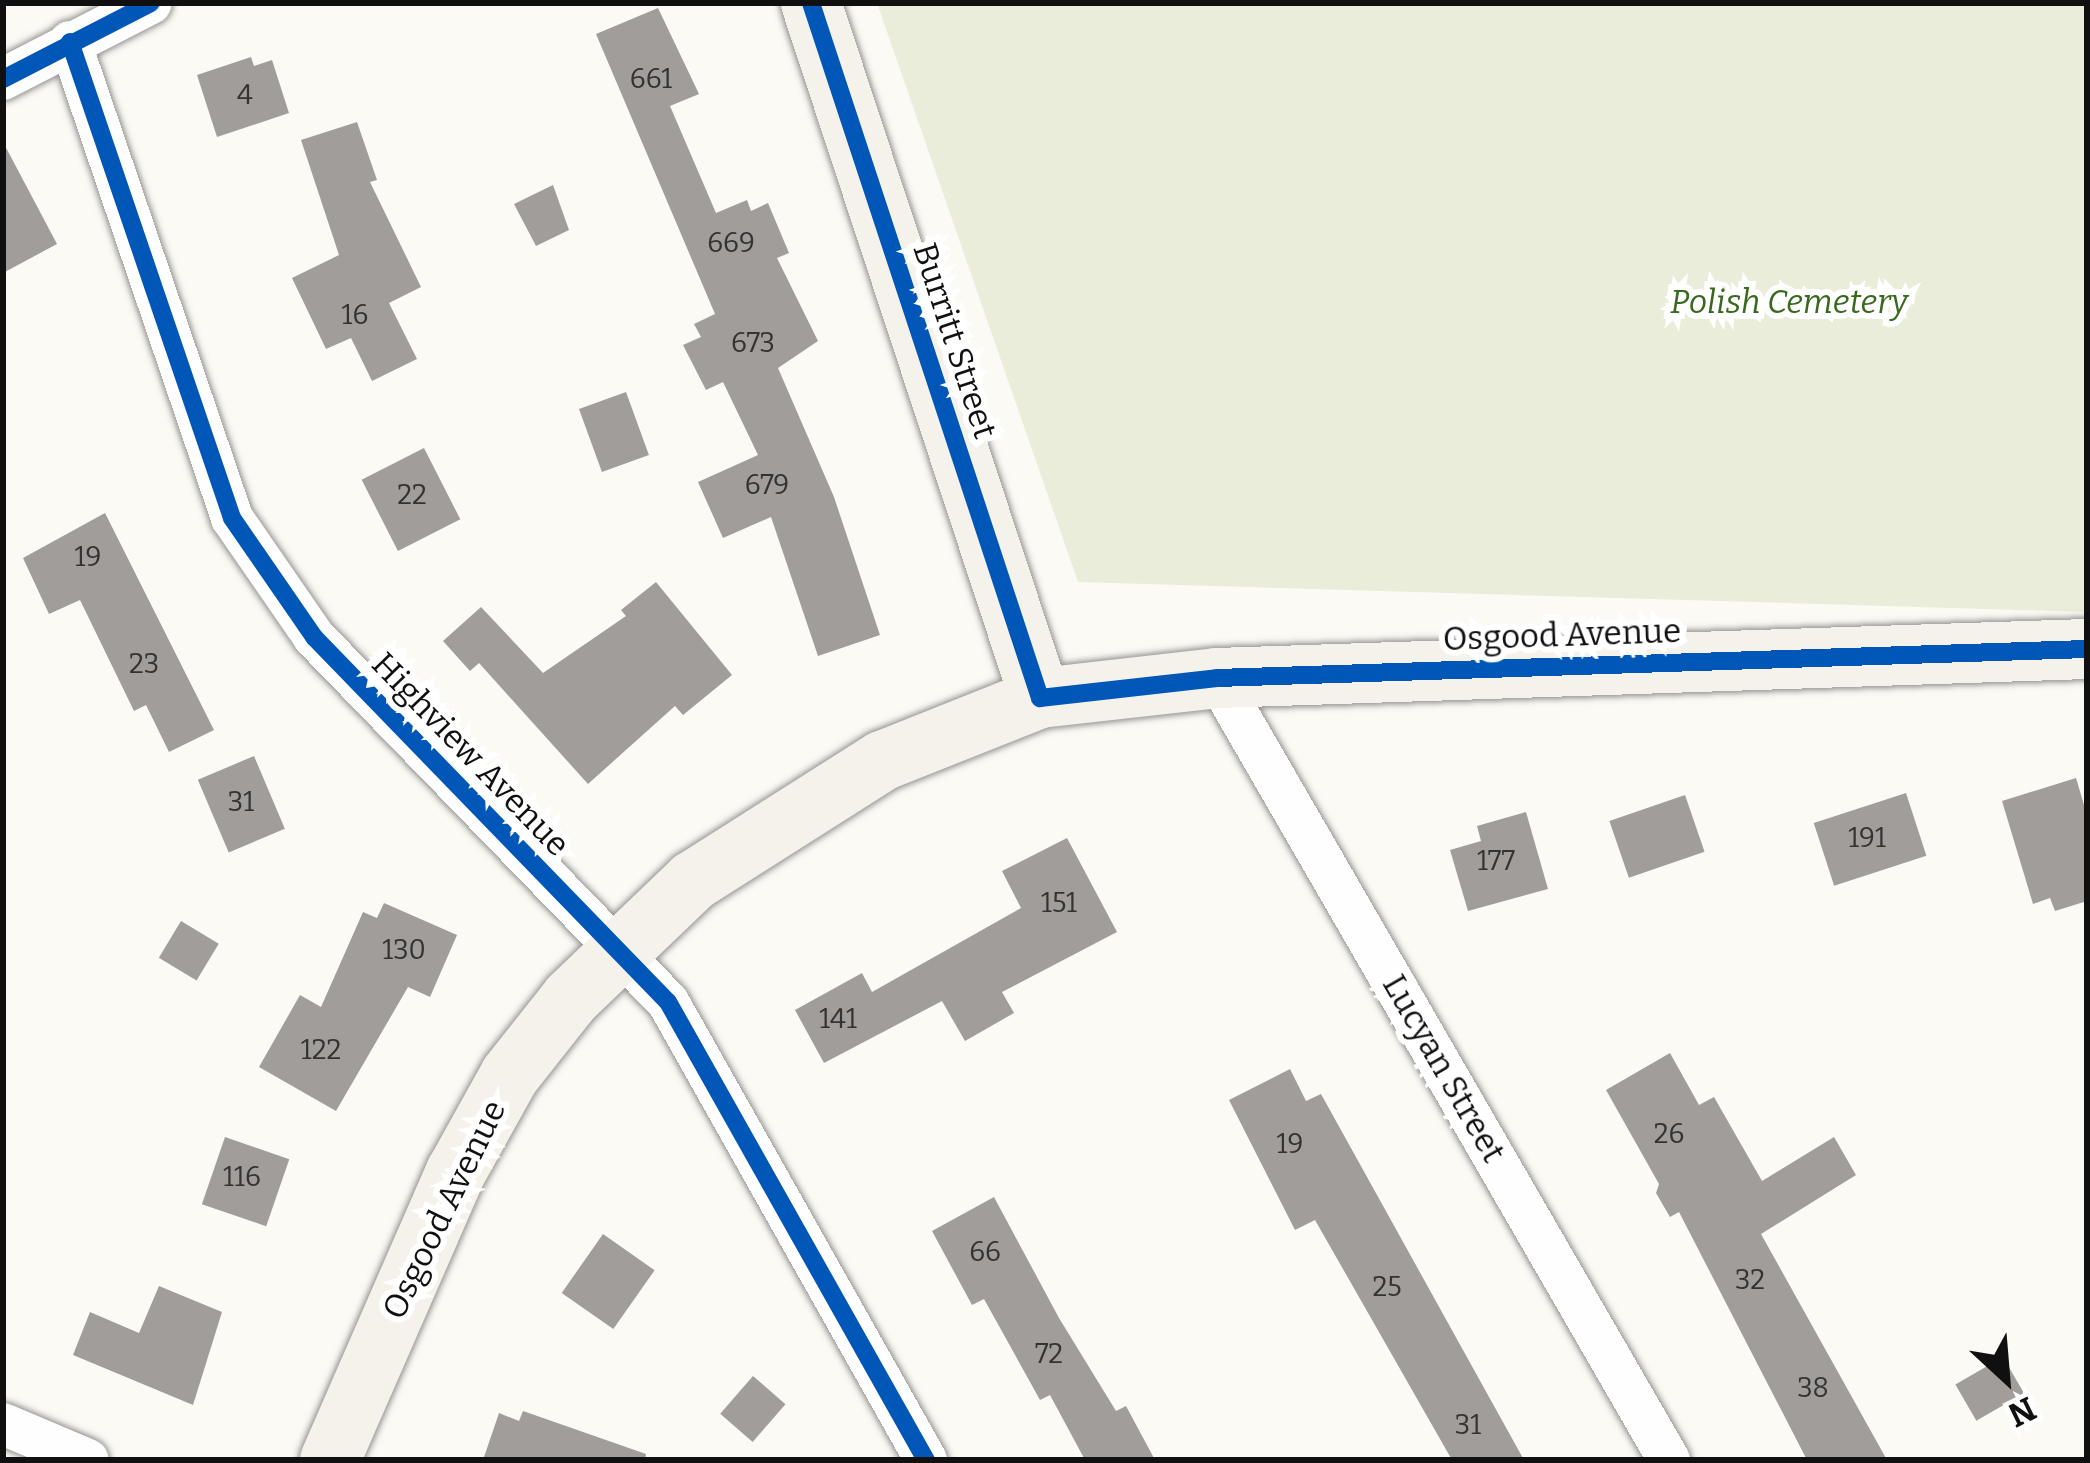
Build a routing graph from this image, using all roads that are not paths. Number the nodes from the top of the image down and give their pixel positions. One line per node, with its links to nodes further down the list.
1 (151, 3): 3 (street)
2 (811, 3): 7 (street, Burritt Street)
3 (70, 42): 4 (street); 8 (street, Highview Avenue)
4 (3, 79)
5 (2087, 649): 6 (street, Osgood Avenue)
6 (1217, 677): 7 (street, Osgood Avenue); 13 (street, Lucyan Street)
7 (1040, 698): 8 (street, Osgood Avenue)
8 (617, 950): 11 (street, Osgood Avenue); 12 (street, Highview Avenue)
9 (3, 1424): 10 (street)
10 (88, 1460)
11 (330, 1460)
12 (926, 1460)
13 (1670, 1460)

